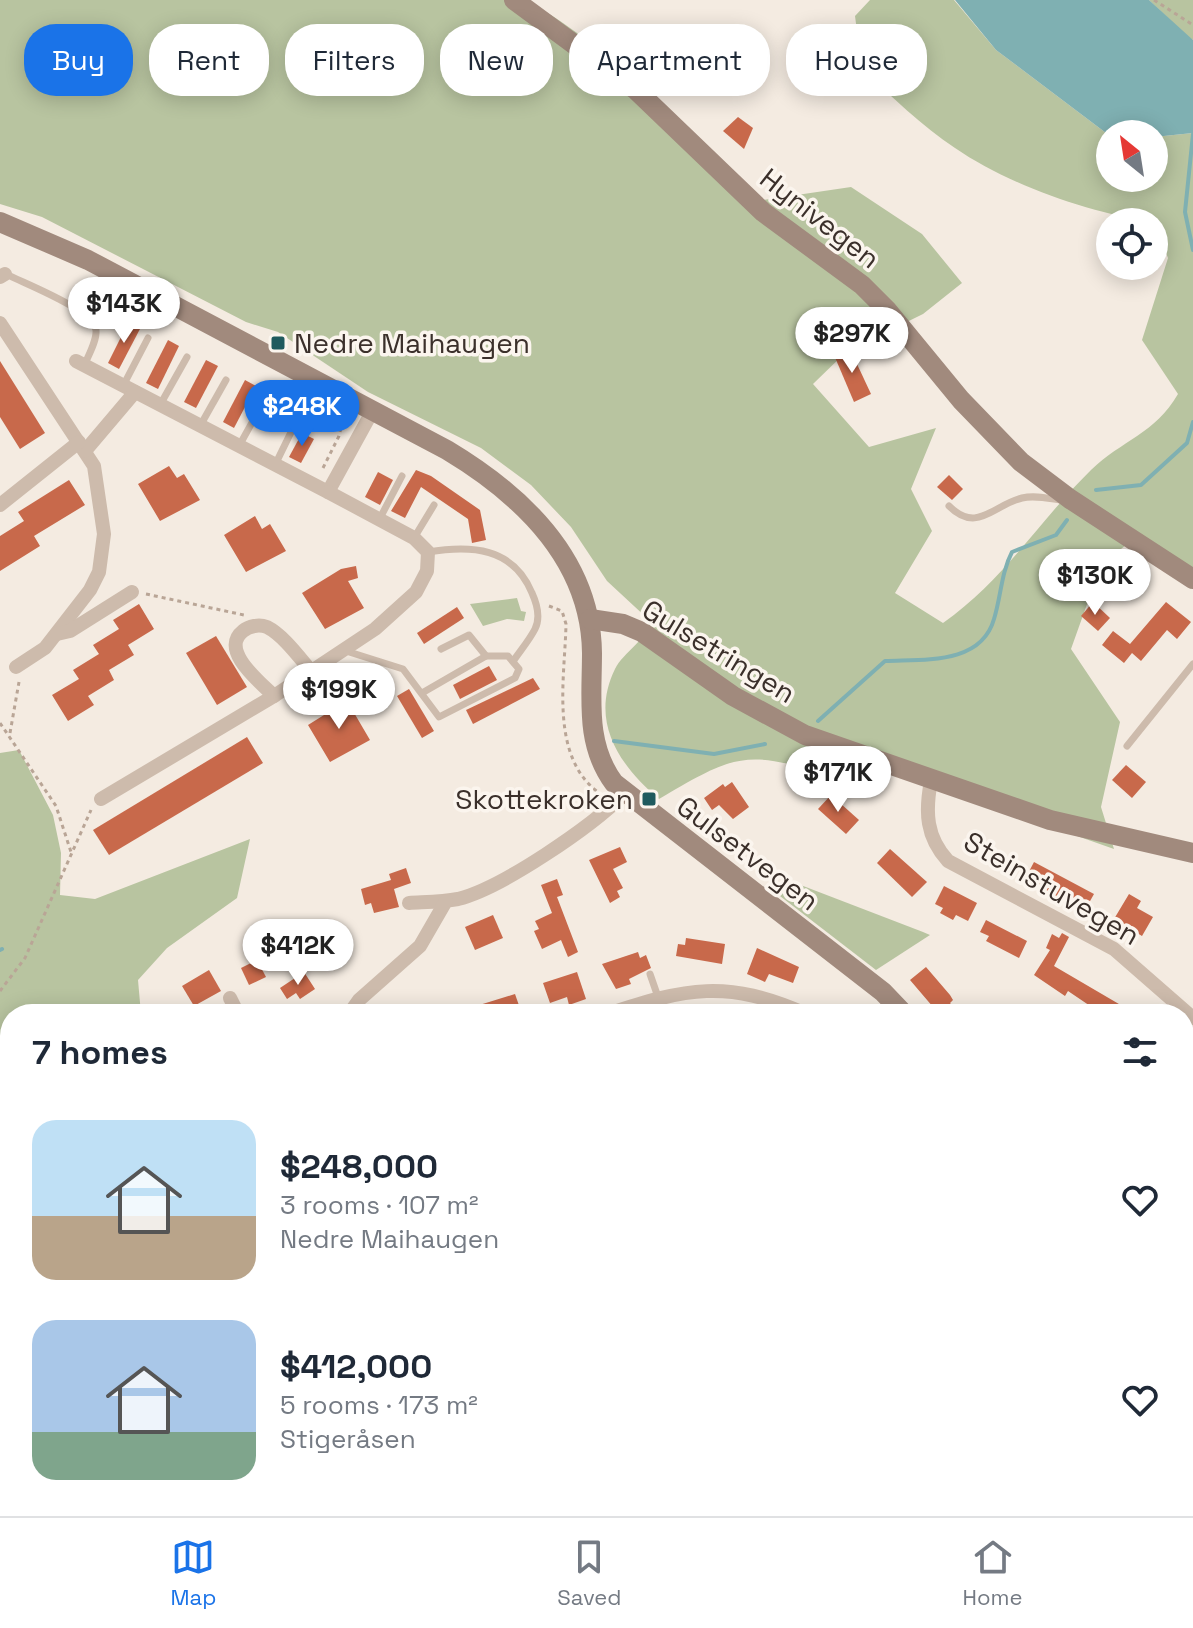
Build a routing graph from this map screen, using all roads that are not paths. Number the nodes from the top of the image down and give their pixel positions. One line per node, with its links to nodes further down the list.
1 (514, 0): 20 (street, Hynivegen)
2 (0, 222): 12 (street)
3 (2, 275): 7 (lane)
4 (0, 323): 15 (street)
5 (148, 338): 9 (lane)
6 (187, 357): 11 (lane)
7 (80, 364): 9 (street)
8 (226, 380): 14 (lane)
9 (129, 389): 11 (street); 15 (street)
10 (264, 401): 16 (lane)
11 (160, 405): 14 (street)
12 (373, 410): 19 (street); 29 (street)
13 (296, 422): 17 (lane)
14 (200, 426): 16 (street)
15 (82, 446): 21 (street); 30 (street)
16 (239, 446): 17 (street)
17 (275, 465): 19 (street)
18 (402, 476): 24 (lane)
19 (321, 489): 24 (street)
20 (1070, 499): 23 (lane); 27 (street, Hynivegen)
21 (0, 505)
22 (434, 505): 25 (lane)
23 (949, 506)
24 (379, 520): 25 (street)
25 (414, 538): 26 (street)
26 (428, 552): 32 (street); 34 (lane)
27 (1193, 579)
28 (132, 592): 30 (street)
29 (590, 619): 42 (street, Gulsetringen); 43 (street, Gulsetvegen)
30 (57, 634): 36 (street)
31 (441, 649): 33 (lane)
32 (344, 650): 37 (street); 38 (lane)
33 (486, 656): 34 (lane); 38 (lane)
34 (514, 660): 38 (lane)
35 (1193, 666): 41 (lane)
36 (16, 667)
37 (316, 668): 39 (street); 39 (street); 40 (lane)
38 (422, 693)
39 (274, 696): 44 (street)
40 (348, 706)
41 (1127, 746)
42 (931, 781): 45 (street, Gulsetringen); 56 (street, Steinstuvegen)
43 (620, 798): 46 (street); 55 (street, Gulsetvegen)
44 (101, 799)
45 (1193, 853)
46 (446, 901): 47 (street); 52 (street)
47 (409, 903)
48 (650, 974): 49 (lane)
49 (658, 997): 53 (street); 54 (street)
50 (230, 998): 51 (street)
51 (233, 1004)
52 (357, 1004)
53 (637, 1004)
54 (771, 1004)
55 (894, 1004)
56 (1177, 1004)

